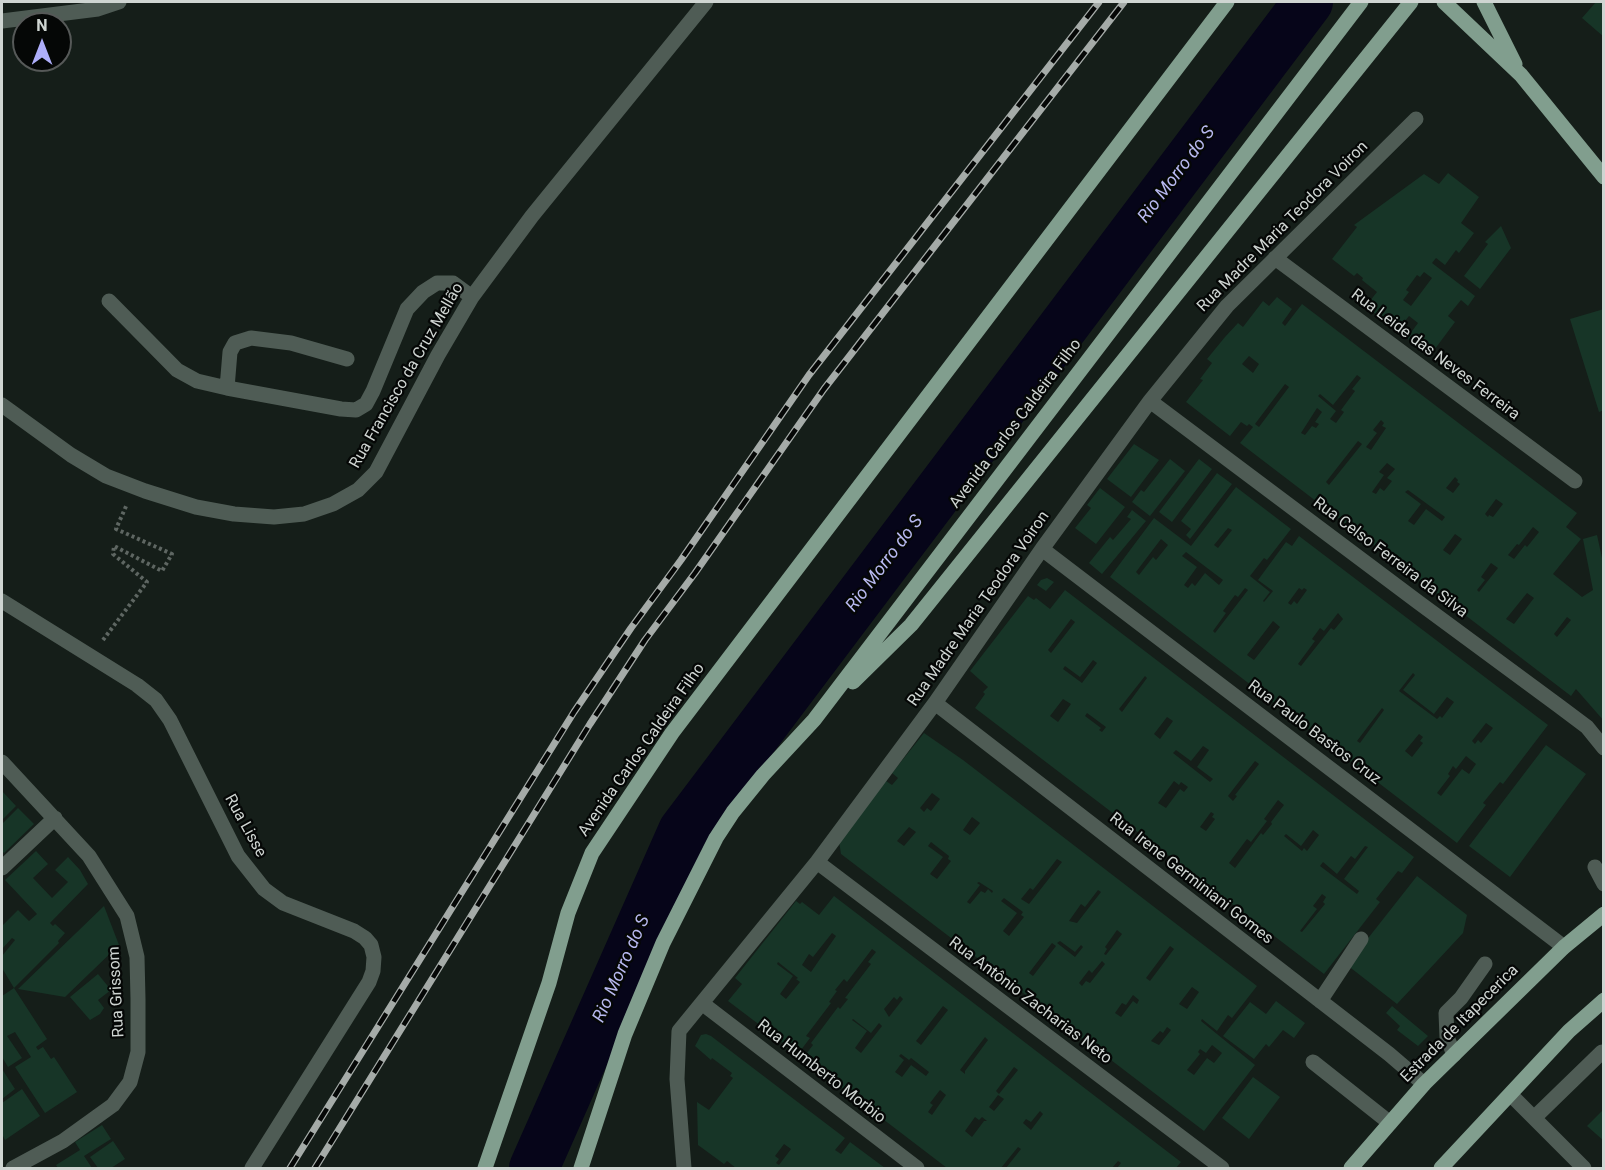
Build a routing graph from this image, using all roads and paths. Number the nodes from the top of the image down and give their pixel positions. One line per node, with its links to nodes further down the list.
1 (119, 2): 8 (street)
2 (706, 2): 13 (street, Rua Francisco da Cruz Mellão)
3 (1227, 2): 49 (main road, Avenida Carlos Caldeira Filho)
4 (1361, 2): 25 (main road, Avenida Carlos Caldeira Filho)
5 (1411, 2): 25 (main road)
6 (1444, 2): 9 (main road)
7 (1484, 2): 9 (main road)
8 (2, 21)
9 (1521, 75): 11 (main road)
10 (1416, 119): 12 (street, Rua Madre Maria Teodora Voiron)
11 (1604, 177)
12 (1275, 258): 17 (street, Rua Madre Maria Teodora Voiron); 19 (street, Rua Leide das Neves Ferreira)
13 (472, 297): 16 (street); 20 (street, Rua Francisco da Cruz Mellão)
14 (109, 301): 16 (street)
15 (347, 358): 16 (street)
16 (227, 388)
17 (1150, 401): 21 (street, Rua Madre Maria Teodora Voiron); 26 (street, Rua Celso Ferreira da Silva)
18 (2, 405): 20 (street, Rua Francisco da Cruz Mellão)
19 (1575, 481)
20 (134, 487): 23 (path)
21 (1042, 549): 24 (street, Rua Madre Maria Teodora Voiron); 35 (street, Rua Paulo Bastos Cruz)
22 (2, 601): 23 (street, Rua Lisse)
23 (95, 659): 48 (street, Rua Lisse)
24 (934, 704): 29 (street, Rua Madre Maria Teodora Voiron); 38 (street, Rua Irene Germiniani Gomes)
25 (814, 720): 50 (main road, Avenida Carlos Caldeira Filho)
26 (1604, 748)
27 (2, 762): 28 (street, Rua Grissom)
28 (55, 818): 31 (street); 47 (street, Rua Grissom)
29 (817, 862): 39 (street, Rua Madre Maria Teodora Voiron); 53 (street, Rua Antônio Zacharias Neto)
30 (1595, 867): 32 (street)
31 (2, 868)
32 (1604, 884)
33 (1604, 914): 35 (main road, Estrada de Itapecerica)
34 (1361, 939): 38 (street)
35 (1564, 947): 41 (main road, Estrada de Itapecerica)
36 (1485, 964): 41 (street)
37 (1604, 1000): 44 (main road)
38 (1320, 1001): 43 (street, Rua Irene Germiniani Gomes)
39 (703, 1004): 51 (street, Rua Madre Maria Teodora Voiron); 52 (street, Rua Humberto Morbio)
40 (1602, 1052): 45 (street)
41 (1454, 1055): 43 (main road, Estrada de Itapecerica)
42 (1313, 1062): 46 (street)
43 (1424, 1084): 46 (main road, Estrada de Itapecerica)
44 (1511, 1095): 45 (street); 55 (main road)
45 (1535, 1117): 56 (street)
46 (1390, 1123): 54 (main road, Estrada de Itapecerica)
47 (13, 1168)
48 (252, 1168)
49 (485, 1168)
50 (581, 1168)
51 (684, 1168)
52 (917, 1168)
53 (1222, 1168)
54 (1351, 1168)
55 (1442, 1168)
56 (1584, 1168)

